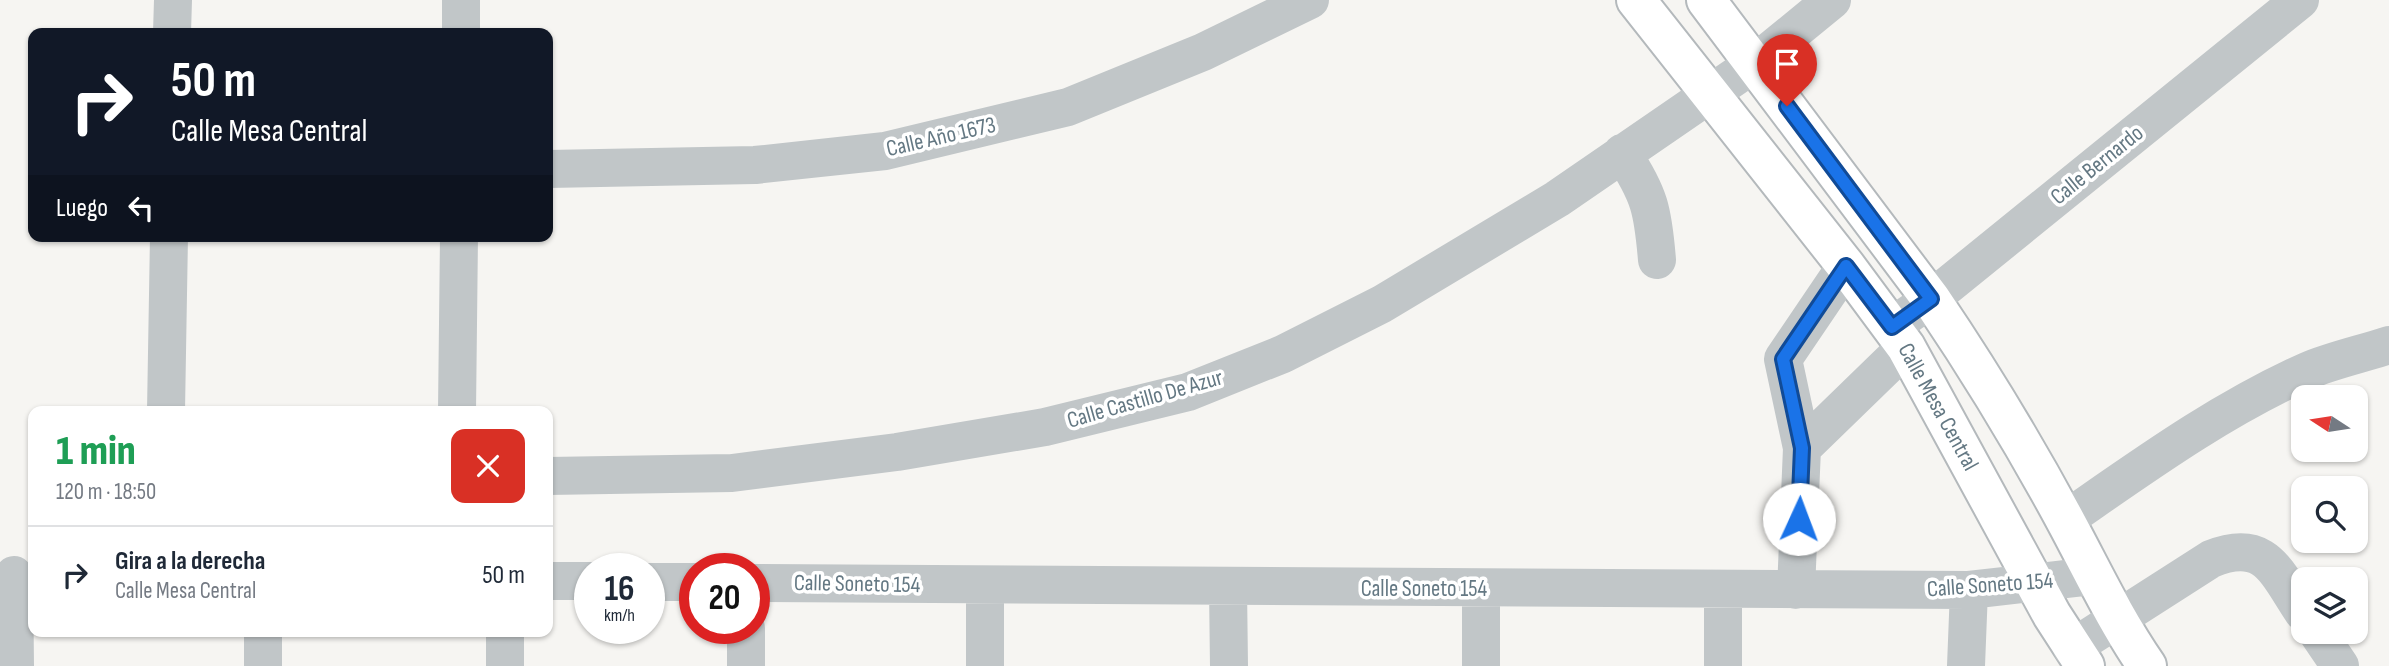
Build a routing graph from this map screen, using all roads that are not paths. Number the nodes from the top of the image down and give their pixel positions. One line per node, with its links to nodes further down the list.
1 (173, 0): 8 (street)
2 (461, 0): 9 (street)
3 (1310, 0): 13 (street, Calle Año 1673)
4 (1636, 0): 11 (main road, Calle Mesa Central)
5 (1706, 0): 10 (main road)
6 (1832, 0): 10 (street, Calle Castillo De Azur)
7 (2300, 0): 18 (street, Calle Bernardo)
8 (172, 28)
9 (461, 28)
10 (1755, 63): 11 (street, Calle Castillo De Azur); 18 (main road)
11 (1710, 91): 12 (street, Calle Castillo De Azur); 17 (main road, Calle Mesa Central)
12 (1622, 153): 16 (street); 24 (street, Calle Castillo De Azur)
13 (553, 169)
14 (169, 242): 21 (street)
15 (459, 242): 22 (street)
16 (1657, 260)
17 (1846, 266): 19 (main road, Calle Mesa Central); 23 (street)
18 (1931, 299): 19 (street, Calle Bernardo); 25 (main road)
19 (1899, 337): 23 (street, Calle Bernardo); 31 (main road, Calle Mesa Central)
20 (2389, 345): 25 (street)
21 (166, 406)
22 (457, 406)
23 (1802, 448): 35 (street)
24 (553, 477)
25 (2065, 520): 27 (main road)
26 (16, 575): 45 (street)
27 (2092, 576): 31 (street, Calle Soneto 154); 39 (main road)
28 (553, 581): 29 (street)
29 (574, 581)
30 (770, 583): 32 (street, Calle Soneto 154)
31 (2036, 584): 36 (street, Calle Soneto 154); 44 (main road, Calle Mesa Central)
32 (985, 585): 33 (street, Calle Soneto 154); 49 (street)
33 (1228, 587): 34 (street, Calle Soneto 154); 50 (street)
34 (1481, 589): 37 (street, Calle Soneto 154); 51 (street)
35 (1796, 590): 36 (street, Calle Soneto 154); 37 (street, Calle Soneto 154)
36 (1969, 590): 53 (street)
37 (1723, 591): 52 (street)
38 (2291, 595): 39 (street)
39 (2116, 621): 44 (street); 54 (main road)
40 (263, 637): 46 (street)
41 (505, 637): 47 (street)
42 (746, 644): 48 (street)
43 (2325, 644): 55 (street)
44 (2078, 657)
45 (15, 666)
46 (263, 666)
47 (505, 666)
48 (746, 666)
49 (985, 666)
50 (1229, 666)
51 (1480, 666)
52 (1723, 666)
53 (1966, 666)
54 (2147, 666)
55 (2340, 666)

